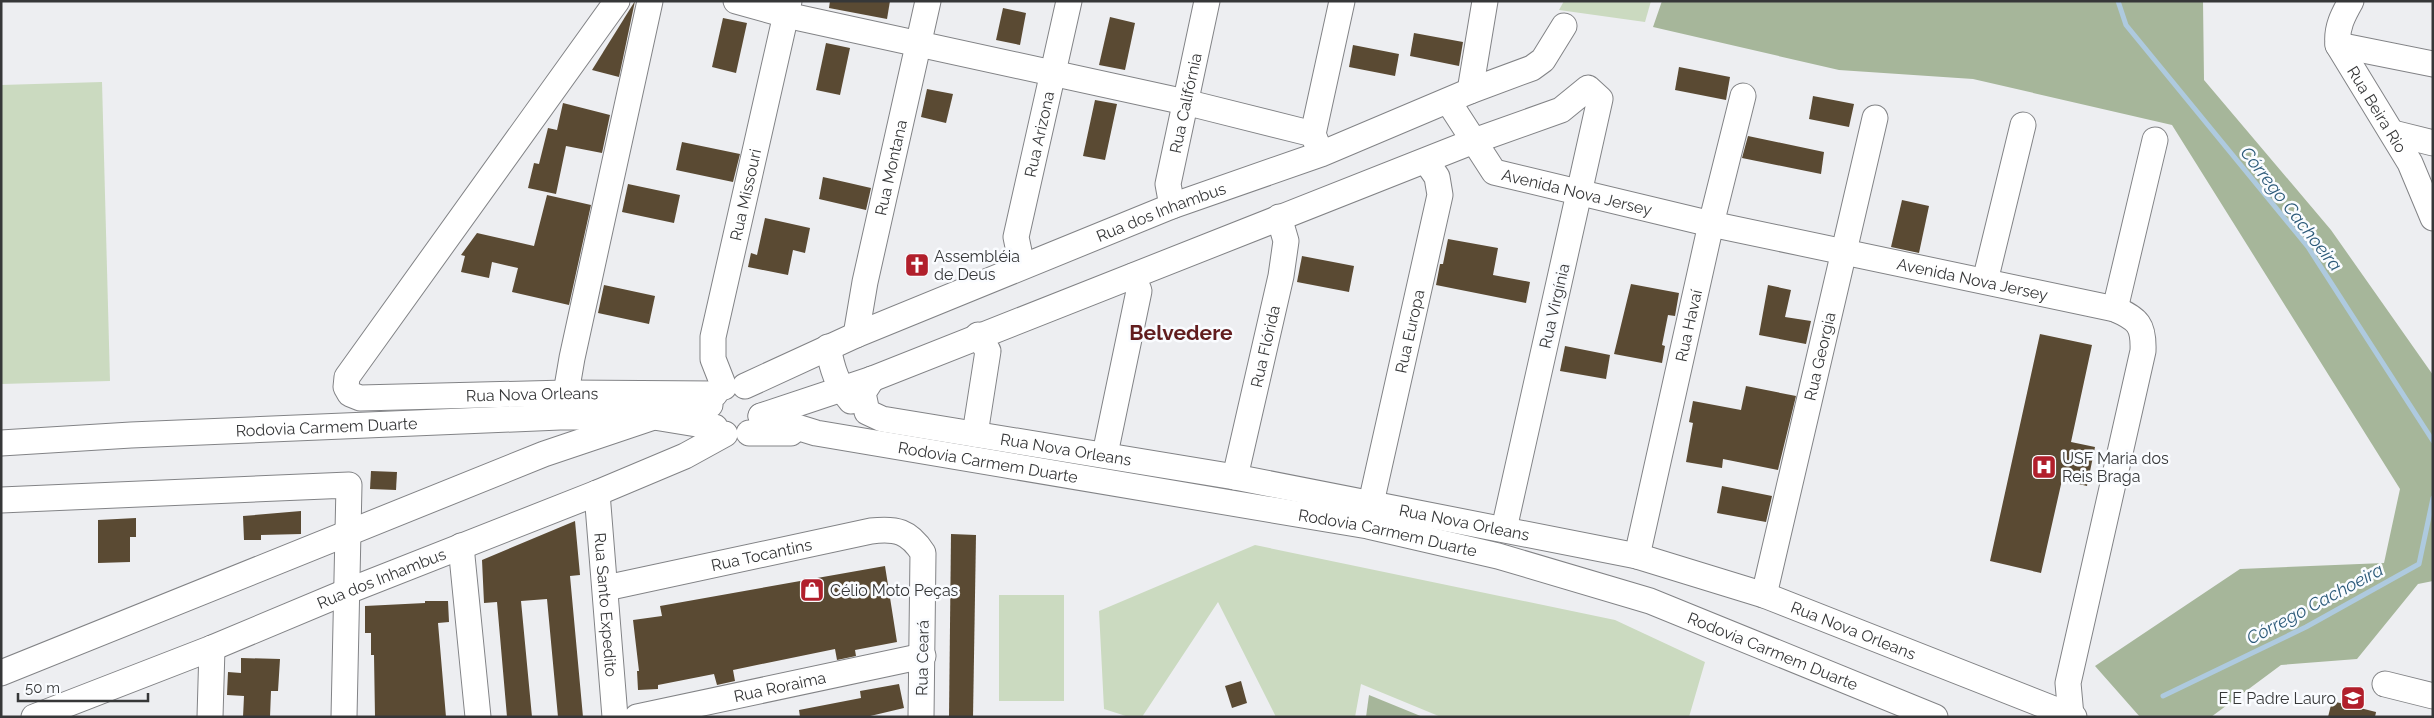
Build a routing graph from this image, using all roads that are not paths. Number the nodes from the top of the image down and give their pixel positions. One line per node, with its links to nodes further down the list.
1 (617, 1): 44 (street, Rua Nova Orleans)
2 (650, 1): 44 (street)
3 (736, 1): 10 (street)
4 (928, 1): 12 (street, Rua Montana)
5 (1069, 1): 15 (street, Rua Arizona)
6 (1207, 1): 19 (street, Rua Califórnia)
7 (1342, 1): 26 (street)
8 (1485, 1): 17 (street)
9 (2351, 1): 13 (street)
10 (788, 8): 12 (street); 45 (street, Rua Missouri)
11 (1564, 26): 17 (street, Rua dos Inhambus)
12 (918, 44): 15 (street); 39 (street, Rua Montana)
13 (2338, 44): 14 (street); 22 (street, Rua Beira Rio)
14 (2433, 64)
15 (1052, 74): 19 (street); 35 (street, Rua Arizona)
16 (1588, 88): 24 (street, Rua dos Inhambus); 29 (street, Rua Virgínia)
17 (1459, 96): 24 (street, Avenida Nova Jersey); 26 (street, Rua dos Inhambus)
18 (1743, 96): 33 (street, Rua Havaí)
19 (1185, 102): 26 (street); 30 (street, Rua Califórnia)
20 (1875, 118): 34 (street, Rua Georgia)
21 (2023, 125): 37 (street)
22 (2392, 133): 25 (street); 28 (street, Rua Beira Rio)
23 (2155, 140): 38 (street)
24 (1474, 141): 27 (street, Rua dos Inhambus); 29 (street, Avenida Nova Jersey)
25 (2433, 143)
26 (1317, 144): 30 (street, Rua dos Inhambus)
27 (1426, 161): 31 (street, Rua dos Inhambus); 54 (street, Rua Europa)
28 (2421, 166): 32 (street, Rua Beira Rio)
29 (1579, 194): 33 (street, Avenida Nova Jersey); 55 (street, Rua Virgínia)
30 (1172, 206): 35 (street, Rua dos Inhambus)
31 (1279, 217): 36 (street, Rua dos Inhambus); 51 (street, Rua Flórida)
32 (2433, 218)
33 (1711, 224): 34 (street, Avenida Nova Jersey); 59 (street, Rua Havaí)
34 (1843, 252): 37 (street, Avenida Nova Jersey); 62 (street, Rua Georgia)
35 (1022, 266): 39 (street, Rua dos Inhambus)
36 (1133, 276): 40 (street, Rua dos Inhambus); 50 (street)
37 (1985, 281): 38 (street, Avenida Nova Jersey)
38 (2115, 309): 69 (street, Avenida Nova Jersey)
39 (856, 334): 41 (street, Rua dos Inhambus)
40 (978, 335): 42 (street, Rua dos Inhambus); 48 (street)
41 (828, 347): 43 (street); 45 (street, Rua dos Inhambus)
42 (872, 379): 43 (street, Rua dos Inhambus); 46 (street)
43 (841, 390): 45 (street, Rua dos Inhambus); 46 (street, Rua Nova Orleans)
44 (566, 393): 45 (street, Rua Nova Orleans)
45 (731, 410): 47 (street, Rodovia Carmem Duarte); 52 (street, Rua dos Inhambus); 77 (street, Rodovia Carmem Duarte)
46 (867, 412): 48 (street, Rua Nova Orleans)
47 (654, 417): 49 (street, Rodovia Carmem Duarte); 56 (street)
48 (975, 434): 50 (street, Rua Nova Orleans)
49 (1, 443)
50 (1106, 454): 51 (street, Rua Nova Orleans)
51 (1235, 477): 54 (street, Rua Nova Orleans)
52 (597, 493): 58 (street, Rua dos Inhambus); 60 (street, Rua Santo Expedito)
53 (1, 500): 56 (street)
54 (1371, 503): 55 (street, Rua Nova Orleans)
55 (1504, 529): 59 (street, Rua Nova Orleans)
56 (348, 533): 61 (street); 65 (street)
57 (915, 541): 60 (street, Rua Tocantins); 64 (street, Rua Ceará)
58 (461, 546): 61 (street, Rua dos Inhambus); 73 (street)
59 (1636, 556): 62 (street, Rua Nova Orleans)
60 (606, 588): 74 (street, Rua Santo Expedito)
61 (348, 592): 63 (street, Rua dos Inhambus); 72 (street)
62 (1764, 595): 69 (street, Rua Nova Orleans)
63 (212, 648): 68 (street, Rua dos Inhambus); 71 (street)
64 (922, 656): 75 (street, Rua Roraima); 76 (street, Rua Ceará)
65 (1, 673)
66 (2385, 684): 67 (street)
67 (2433, 696)
68 (69, 710): 70 (street, Rua dos Inhambus)
69 (2072, 716)
70 (34, 717)
71 (210, 717)
72 (344, 717)
73 (478, 717)
74 (615, 717)
75 (637, 717)
76 (922, 717)
77 (1935, 717)

